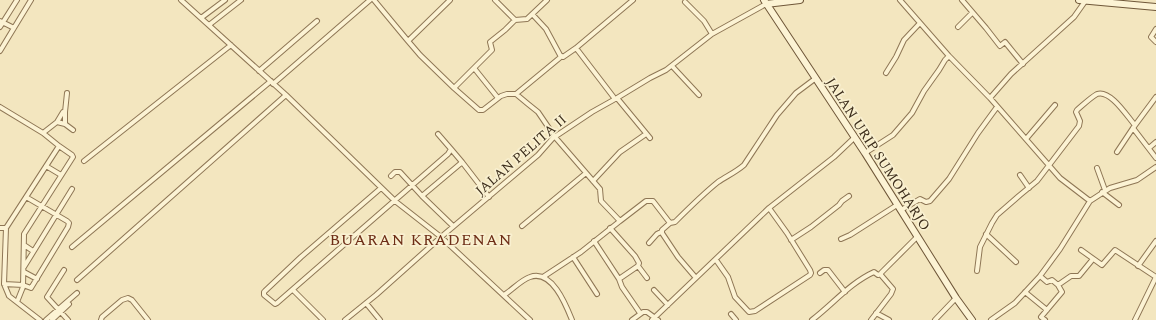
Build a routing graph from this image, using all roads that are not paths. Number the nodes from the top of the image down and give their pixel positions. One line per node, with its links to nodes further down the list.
1 (17, 0): 27 (street)
2 (30, 0): 32 (street)
3 (181, 0): 24 (street)
4 (225, 0): 24 (street)
5 (241, 0): 20 (street)
6 (370, 0): 48 (street)
7 (374, 0): 35 (street)
8 (450, 0): 35 (street)
9 (495, 0): 25 (street)
10 (548, 0): 23 (street)
11 (633, 0): 38 (street)
12 (800, 0): 19 (main road)
13 (900, 0): 28 (street)
14 (962, 0): 22 (street)
15 (1079, 0): 16 (main road)
16 (1086, 0): 21 (main road); 42 (street)
17 (231, 1): 20 (street)
18 (685, 2): 34 (street)
19 (765, 2): 34 (street, JALAN PELITA II); 47 (main road, JALAN URIP SUMOHARJO)
20 (234, 5): 29 (street)
21 (1156, 7)
22 (972, 13): 30 (street); 42 (street)
23 (533, 15): 25 (street); 40 (street)
24 (202, 18): 29 (street)
25 (515, 20): 44 (street)
26 (317, 21): 45 (street)
27 (1, 22): 31 (street); 32 (street)
28 (920, 23): 41 (street); 46 (street)
29 (209, 25): 37 (street)
30 (958, 27)
31 (0, 28)
32 (14, 28): 39 (street)
33 (1156, 29): 36 (street)
34 (712, 34): 43 (street, JALAN PELITA II)
35 (408, 41): 49 (street)
36 (1156, 42)
37 (231, 45): 45 (street); 80 (street)
38 (576, 48): 40 (street); 55 (street)
39 (0, 51)
40 (562, 56): 51 (street)
41 (949, 56): 56 (street); 78 (street)
42 (1023, 64): 56 (street)
43 (672, 66): 53 (street); 55 (street, JALAN PELITA II)
44 (474, 68): 49 (street); 54 (street)
45 (259, 71): 48 (street)
46 (886, 73)
47 (816, 78): 71 (main road, JALAN URIP SUMOHARJO); 108 (street)
48 (272, 83): 52 (street); 123 (street)
49 (454, 88): 54 (street)
50 (67, 93): 61 (street)
51 (516, 94): 54 (street); 69 (street)
52 (286, 95): 92 (street); 144 (street)
53 (699, 95)
54 (498, 98)
55 (616, 98): 68 (street); 69 (street, JALAN PELITA II)
56 (990, 98): 60 (street)
57 (1156, 98): 64 (street)
58 (1055, 105): 72 (street)
59 (0, 106): 66 (street)
60 (997, 107): 72 (street); 105 (street)
61 (65, 112): 62 (street); 63 (street)
62 (57, 122): 63 (street); 66 (street)
63 (65, 124): 65 (street)
64 (1133, 126): 75 (street); 77 (street); 83 (street)
65 (73, 130)
66 (43, 133): 74 (street)
67 (438, 134): 76 (street)
68 (646, 134): 70 (street); 90 (street)
69 (555, 137): 86 (street); 99 (street, JALAN PELITA II)
70 (650, 138)
71 (854, 138): 78 (main road, JALAN URIP SUMOHARJO); 104 (street)
72 (1026, 139): 83 (street)
73 (1156, 142): 75 (street)
74 (59, 146): 82 (street); 87 (street)
75 (1149, 148): 79 (street)
76 (451, 149): 81 (street); 91 (street)
77 (1116, 152)
78 (864, 153): 105 (main road, JALAN URIP SUMOHARJO)
79 (1156, 158)
80 (84, 161)
81 (462, 162): 96 (street); 99 (street)
82 (46, 166): 87 (street); 98 (street)
83 (1049, 166): 93 (street); 101 (street)
84 (1156, 166): 95 (street)
85 (1097, 168): 95 (street)
86 (586, 173): 90 (street); 110 (street)
87 (61, 175): 103 (street)
88 (1020, 175): 93 (street)
89 (391, 176): 91 (street)
90 (593, 181): 107 (street)
91 (411, 185): 96 (street); 100 (street)
92 (381, 188): 100 (street); 148 (street)
93 (1029, 188): 114 (street)
94 (72, 189): 106 (street)
95 (1104, 191): 101 (street); 102 (street)
96 (422, 196): 109 (street)
97 (849, 196): 118 (street)
98 (26, 197): 103 (street); 111 (street)
99 (489, 197): 109 (street, JALAN PELITA II)
100 (395, 201): 115 (street); 148 (street)
101 (1090, 201): 137 (street)
102 (1119, 205)
103 (41, 206): 106 (street); 122 (street)
104 (769, 208): 118 (street); 128 (street)
105 (899, 208): 116 (main road, JALAN URIP SUMOHARJO); 117 (street)
106 (57, 215): 125 (street); 142 (street)
107 (620, 221): 108 (street); 112 (street)
108 (670, 223): 113 (street)
109 (453, 226): 115 (street, JALAN PELITA II)
110 (522, 226)
111 (3, 228): 145 (street)
112 (610, 228): 119 (street); 130 (street)
113 (661, 232): 121 (street); 141 (street)
114 (987, 235): 129 (street); 134 (street)
115 (441, 237): 154 (street); 157 (street, JALAN PELITA II)
116 (917, 237): 136 (street); 155 (main road, JALAN URIP SUMOHARJO)
117 (841, 239)
118 (791, 240): 128 (street)
119 (594, 241): 126 (street); 143 (street)
120 (1156, 241): 131 (street)
121 (649, 243)
122 (24, 245): 125 (street); 132 (street)
123 (72, 247)
124 (1081, 250): 127 (street)
125 (33, 252): 132 (street)
126 (573, 257): 138 (street); 152 (street)
127 (1093, 259): 131 (street); 147 (street)
128 (716, 260): 141 (street)
129 (1016, 262)
130 (638, 266): 140 (street); 143 (street)
131 (1138, 266): 139 (street)
132 (24, 270): 142 (street); 146 (street)
133 (64, 270): 160 (street)
134 (977, 271)
135 (820, 273): 150 (street)
136 (881, 274): 150 (street); 162 (street)
137 (1040, 276): 147 (street); 151 (street)
138 (543, 277): 154 (street); 175 (street)
139 (1156, 277): 185 (street)
140 (647, 278)
141 (696, 278): 158 (street)
142 (37, 279): 146 (street)
143 (618, 279): 161 (street)
144 (76, 280)
145 (4, 284): 146 (street); 156 (street)
146 (23, 285): 156 (street)
147 (1058, 285): 159 (street)
148 (293, 290): 171 (street)
149 (654, 290): 158 (street)
150 (845, 292): 178 (street)
151 (1026, 292): 159 (street); 183 (street)
152 (597, 294)
153 (77, 295): 160 (street)
154 (505, 296): 174 (street)
155 (956, 298): 181 (street); 182 (main road, JALAN URIP SUMOHARJO)
156 (17, 302): 165 (street)
157 (366, 303): 172 (street, JALAN PELITA II); 173 (street)
158 (668, 305): 164 (street)
159 (1047, 310): 184 (street)
160 (59, 311): 166 (street); 167 (street); 168 (street)
161 (640, 313): 164 (street); 176 (street)
162 (876, 313): 179 (street); 180 (street)
163 (731, 314): 177 (street)
164 (655, 319)
165 (40, 320)
166 (46, 320)
167 (52, 320)
168 (68, 320)
169 (101, 320): 170 (street)
170 (148, 320)
171 (323, 320)
172 (345, 320)
173 (380, 320)
174 (530, 320)
175 (572, 320)
176 (632, 320)
177 (736, 320)
178 (812, 320)
179 (871, 320)
180 (889, 320)
181 (935, 320)
182 (972, 320)
183 (991, 320)
184 (1045, 320)
185 (1134, 320)

